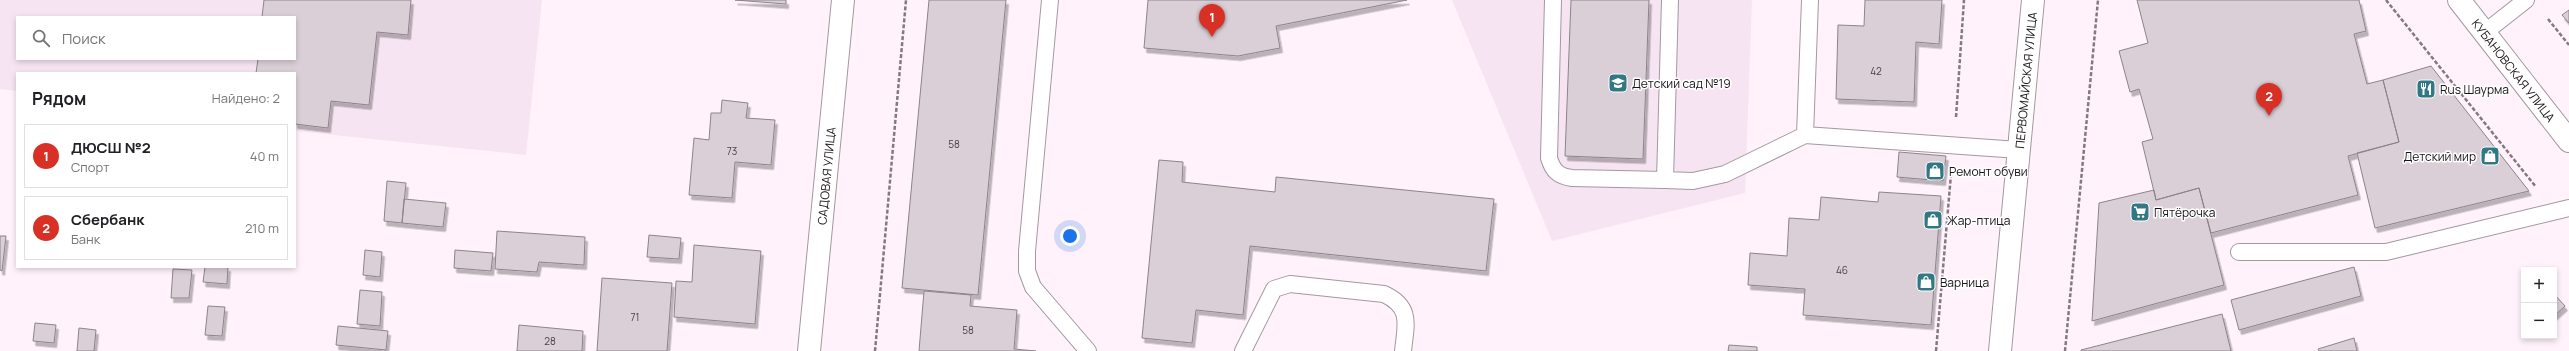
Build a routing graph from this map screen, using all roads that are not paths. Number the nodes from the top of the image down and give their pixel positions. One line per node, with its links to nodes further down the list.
1 (843, 0): 16 (street, САДОВАЯ УЛИЦА)
2 (1050, 0): 17 (lane)
3 (1553, 0): 13 (lane)
4 (1670, 0): 13 (lane)
5 (1810, 0): 10 (lane)
6 (2033, 0): 12 (street, ПЕРВОМАЙСКАЯ УЛИЦА)
7 (2458, 0): 9 (street, КУБАНОВСКАЯ УЛИЦА)
8 (2526, 0): 9 (lane)
9 (2484, 33): 11 (street, КУБАНОВСКАЯ УЛИЦА)
10 (1805, 135): 12 (lane); 13 (lane)
11 (2569, 141)
12 (2019, 150): 20 (street, ПЕРВОМАЙСКАЯ УЛИЦА)
13 (1665, 180)
14 (2563, 210): 15 (lane)
15 (2239, 252)
16 (809, 351)
17 (1088, 351)
18 (1243, 351): 19 (lane)
19 (1403, 351)
20 (2000, 351)

